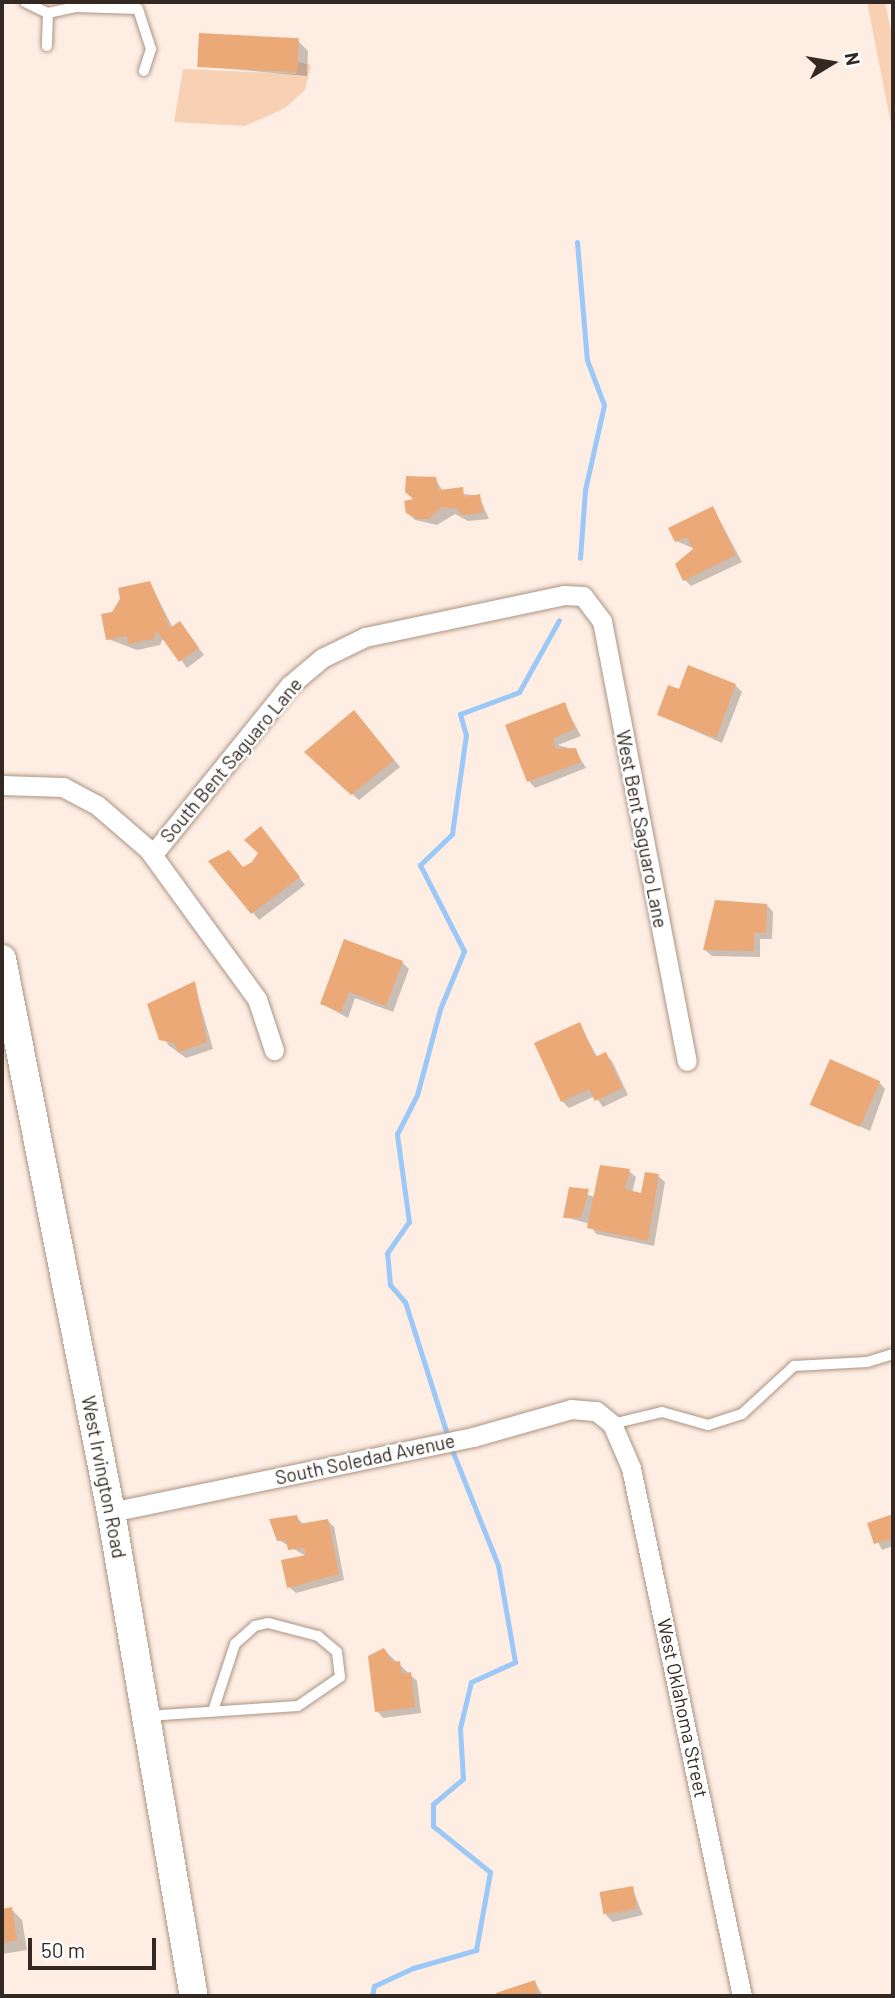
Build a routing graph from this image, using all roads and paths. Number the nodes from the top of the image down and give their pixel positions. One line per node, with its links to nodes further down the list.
1 (25, 2): 2 (lane)
2 (48, 13): 3 (lane); 4 (lane)
3 (47, 46)
4 (145, 71)
5 (591, 600): 7 (street, South Bent Saguaro Lane); 11 (street, West Bent Saguaro Lane)
6 (2, 785): 7 (street)
7 (153, 855): 10 (street)
8 (2, 959): 9 (main road, West Irvington Road)
9 (7, 1011): 14 (main road, West Irvington Road)
10 (274, 1050)
11 (687, 1061)
12 (893, 1354): 13 (lane)
13 (612, 1424): 14 (street, South Soledad Avenue); 18 (street, West Oklahoma Street)
14 (111, 1512): 16 (main road, West Irvington Road)
15 (213, 1711): 15 (lane); 16 (lane)
16 (146, 1716): 17 (main road, West Irvington Road)
17 (194, 1996)
18 (742, 1996)

